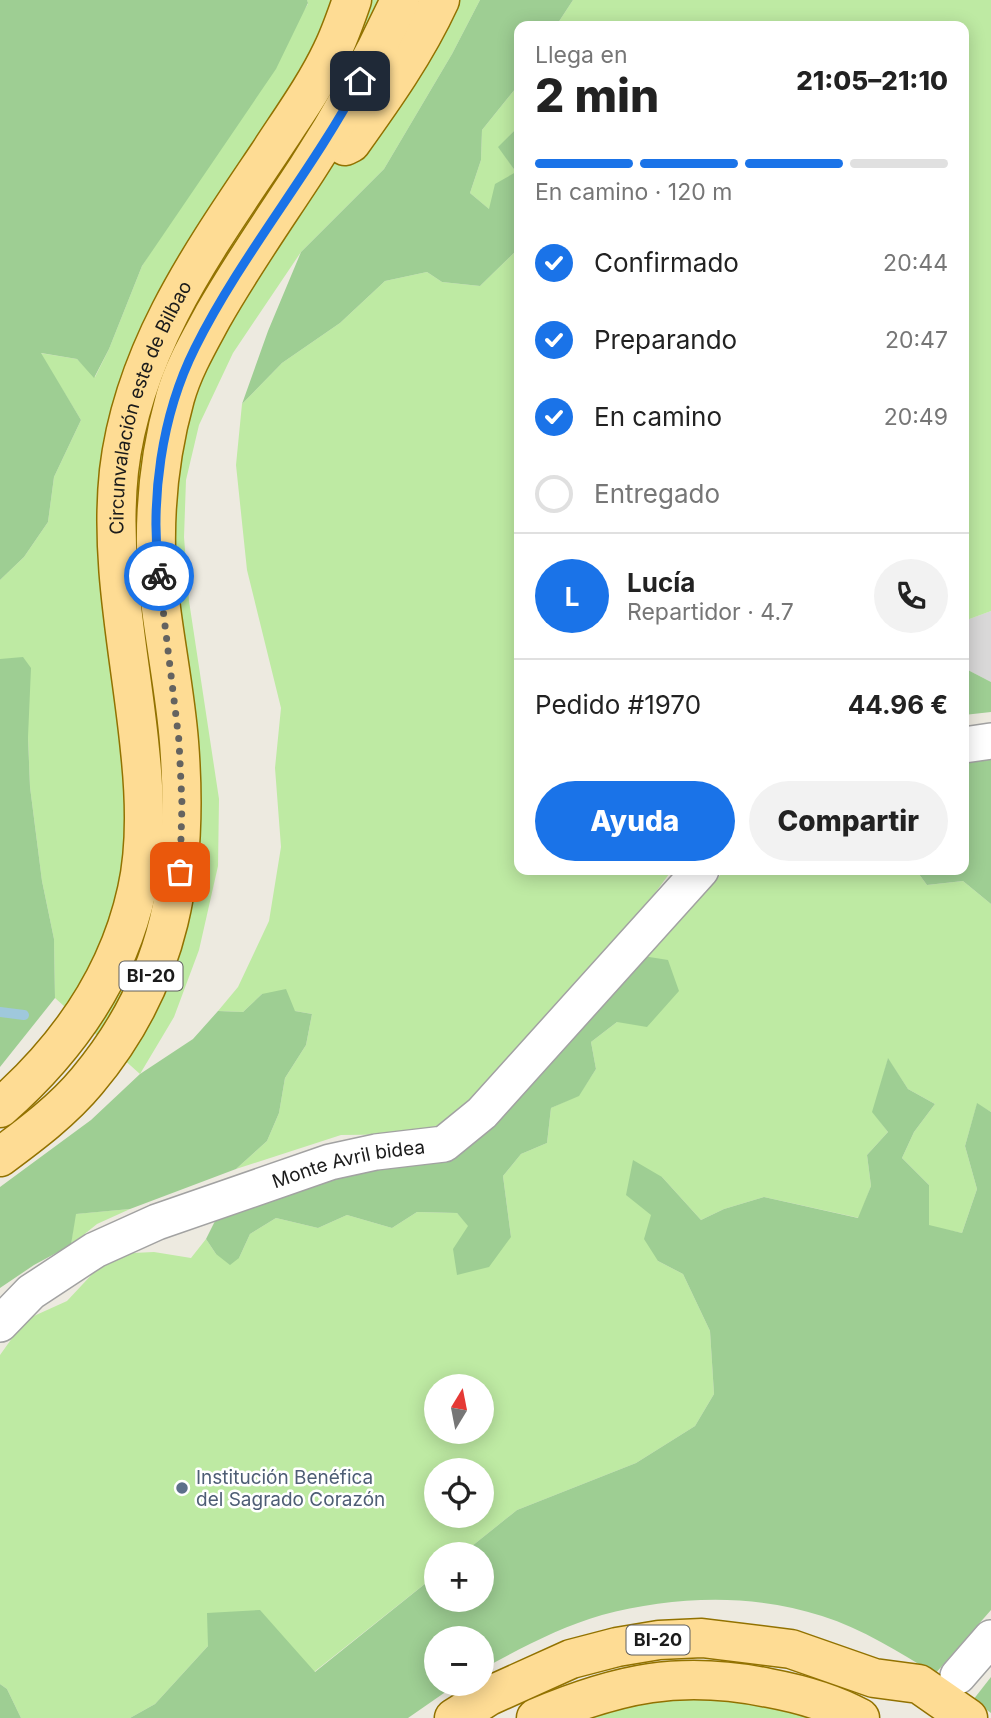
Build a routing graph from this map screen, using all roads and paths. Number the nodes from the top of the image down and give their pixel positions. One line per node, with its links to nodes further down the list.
1 (336, 0): 5 (main road)
2 (352, 0): 5 (main road, Circunvalación este de Bilbao / BI-20)
3 (400, 0): 6 (main road, Circunvalación este de Bilbao / BI-20)
4 (440, 0): 6 (main road)
5 (295, 114): 10 (main road, Circunvalación este de Bilbao / BI-20)
6 (309, 166): 11 (main road, Circunvalación este de Bilbao / BI-20)
7 (991, 741): 8 (street)
8 (969, 744)
9 (696, 875): 12 (street, Monte Avril bidea)
10 (0, 1108)
11 (0, 1157)
12 (0, 1324)
13 (991, 1638): 14 (street)
14 (958, 1676)
15 (874, 1678): 16 (main road, BI-20); 19 (main road, BI-20); 20 (main road)
16 (454, 1718)
17 (536, 1718): 18 (main road, BI-20)
18 (860, 1718)
19 (926, 1718)
20 (968, 1718)

